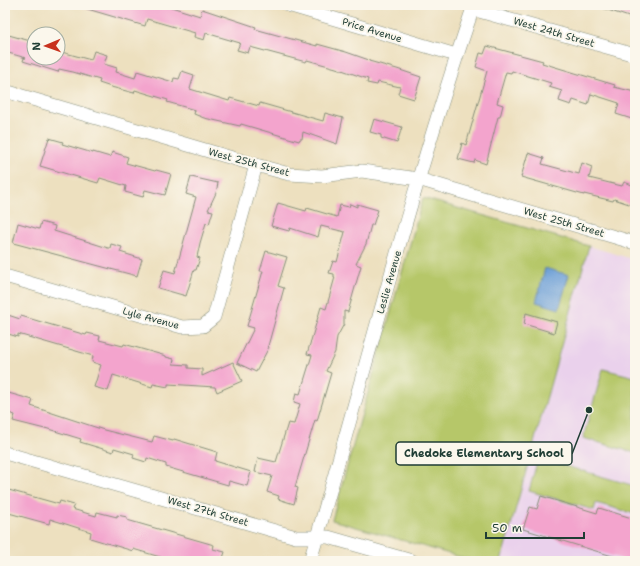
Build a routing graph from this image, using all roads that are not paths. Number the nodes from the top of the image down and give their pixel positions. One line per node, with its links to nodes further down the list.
1 (288, 5): 3 (street, Price Avenue)
2 (473, 7): 3 (street, Leslie Avenue); 4 (street, West 24th Street)
3 (456, 55): 7 (street, Leslie Avenue)
4 (635, 55)
5 (5, 91): 6 (street, West 25th Street)
6 (256, 165): 7 (street, West 25th Street); 9 (street, Lyle Avenue)
7 (418, 179): 8 (street, West 25th Street); 11 (street, Leslie Avenue)
8 (635, 243)
9 (5, 276)
10 (5, 453): 11 (street, West 27th Street)
11 (317, 537): 12 (street, Leslie Avenue); 13 (street, West 27th Street)
12 (310, 561)
13 (412, 561)

